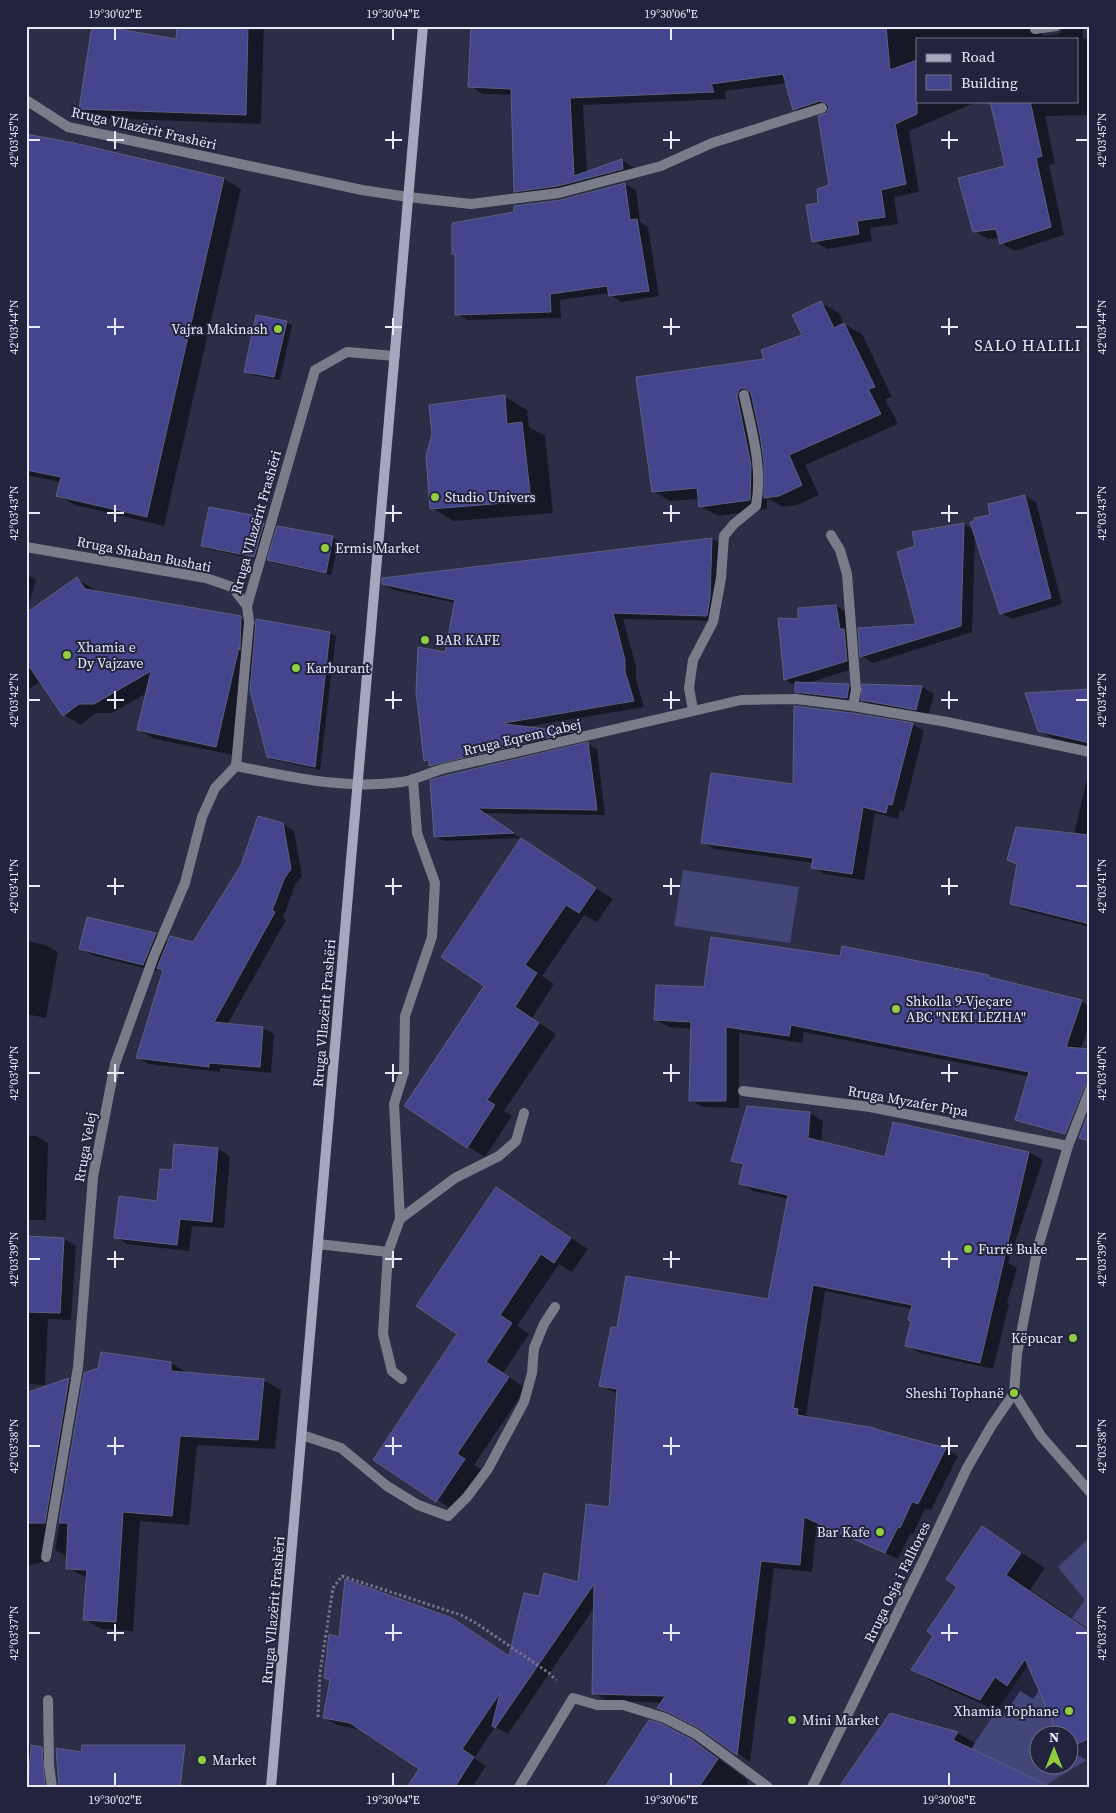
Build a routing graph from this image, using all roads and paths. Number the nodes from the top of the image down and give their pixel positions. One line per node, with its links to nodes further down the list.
1 (1056, 26): 3 (street)
2 (420, 27): 6 (main road, Rruga Vllazërit Frashëri)
3 (1035, 29)
4 (26, 100): 6 (street, Rruga Vllazërit Frashëri)
5 (822, 108): 6 (street, Rruga Vllazërit Frashëri)
6 (408, 197): 7 (main road, Rruga Vllazërit Frashëri)
7 (395, 356): 11 (street, Rruga Vllazërit Frashëri); 17 (main road, Rruga Vllazërit Frashëri)
8 (744, 395): 13 (street)
9 (831, 535): 12 (street)
10 (26, 546): 11 (street, Rruga Shaban Bushati)
11 (247, 606): 15 (street, Rruga Vllazërit Frashëri)
12 (853, 706): 13 (street, Rruga Eqrem Çabej); 14 (street, Rruga Eqrem Çabej)
13 (693, 710): 16 (street, Rruga Eqrem Çabej)
14 (1090, 752)
15 (236, 766): 17 (street); 30 (street, Rruga Velej)
16 (413, 779): 17 (street, Rruga Eqrem Çabej); 22 (street)
17 (358, 785): 23 (main road, Rruga Vllazërit Frashëri)
18 (1090, 1090): 21 (street)
19 (743, 1091): 21 (street, Rruga Myzafer Pipa)
20 (524, 1113): 22 (street)
21 (1068, 1146): 27 (street)
22 (400, 1219): 24 (street)
23 (318, 1244): 24 (street); 28 (main road, Rruga Vllazërit Frashëri)
24 (388, 1252): 26 (street)
25 (556, 1307): 28 (street)
26 (402, 1379)
27 (1014, 1393): 29 (street); 38 (street, Rruga Osja i Falltores)
28 (302, 1435): 35 (main road, Rruga Vllazërit Frashëri)
29 (1090, 1492)
30 (46, 1557)
31 (574, 1698): 33 (path); 36 (street); 37 (street)
32 (48, 1700): 34 (street)
33 (318, 1717)
34 (52, 1787)
35 (271, 1787)
36 (519, 1787)
37 (768, 1787)
38 (812, 1787)

